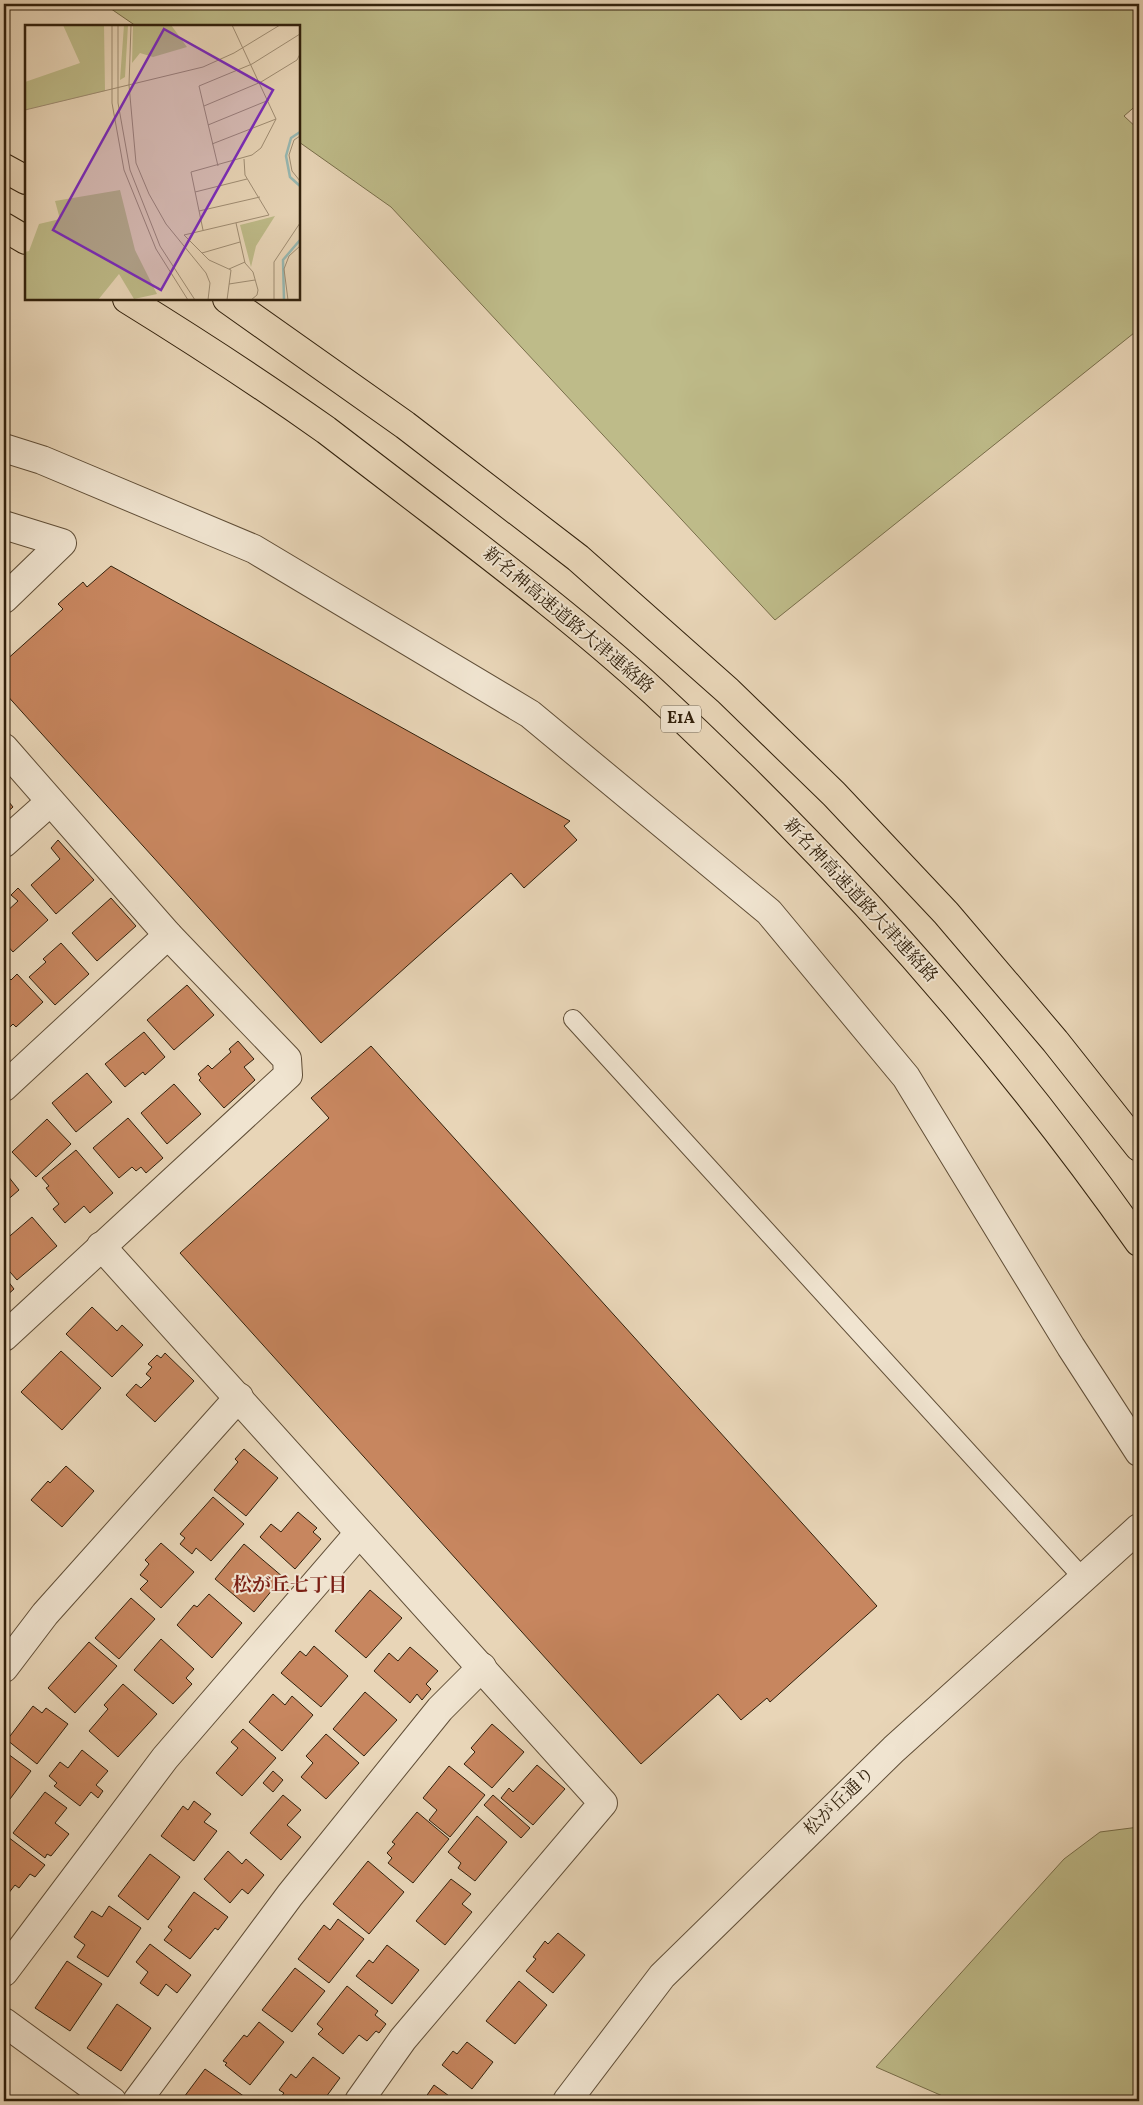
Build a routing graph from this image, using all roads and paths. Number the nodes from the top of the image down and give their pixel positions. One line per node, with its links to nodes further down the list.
1 (4, 168): 2 (highway)
2 (25, 179)
3 (4, 227): 4 (highway)
4 (25, 239)
5 (129, 300): 17 (highway, 新名神高速道路大津連絡路 / E1A)
6 (228, 300): 16 (highway)
7 (4, 448): 21 (street)
8 (4, 525): 9 (street)
9 (4, 599)
10 (4, 748): 11 (street)
11 (50, 802): 12 (street); 13 (street)
12 (4, 843)
13 (168, 935): 15 (street); 18 (street)
14 (573, 1019): 24 (lane)
15 (4, 1087)
16 (1139, 1147)
17 (1139, 1242)
18 (102, 1246): 19 (street); 20 (street)
19 (4, 1337)
20 (239, 1397): 23 (street); 26 (street)
21 (1139, 1452)
22 (1139, 1528): 24 (street, 松が丘通り)
23 (359, 1533): 25 (street); 27 (street)
24 (1083, 1578): 32 (street, 松が丘通り)
25 (482, 1667): 30 (street); 31 (street)
26 (4, 1668)
27 (4, 1972)
28 (4, 2022): 29 (street)
29 (112, 2101)
30 (138, 2101)
31 (360, 2101)
32 (567, 2101)

